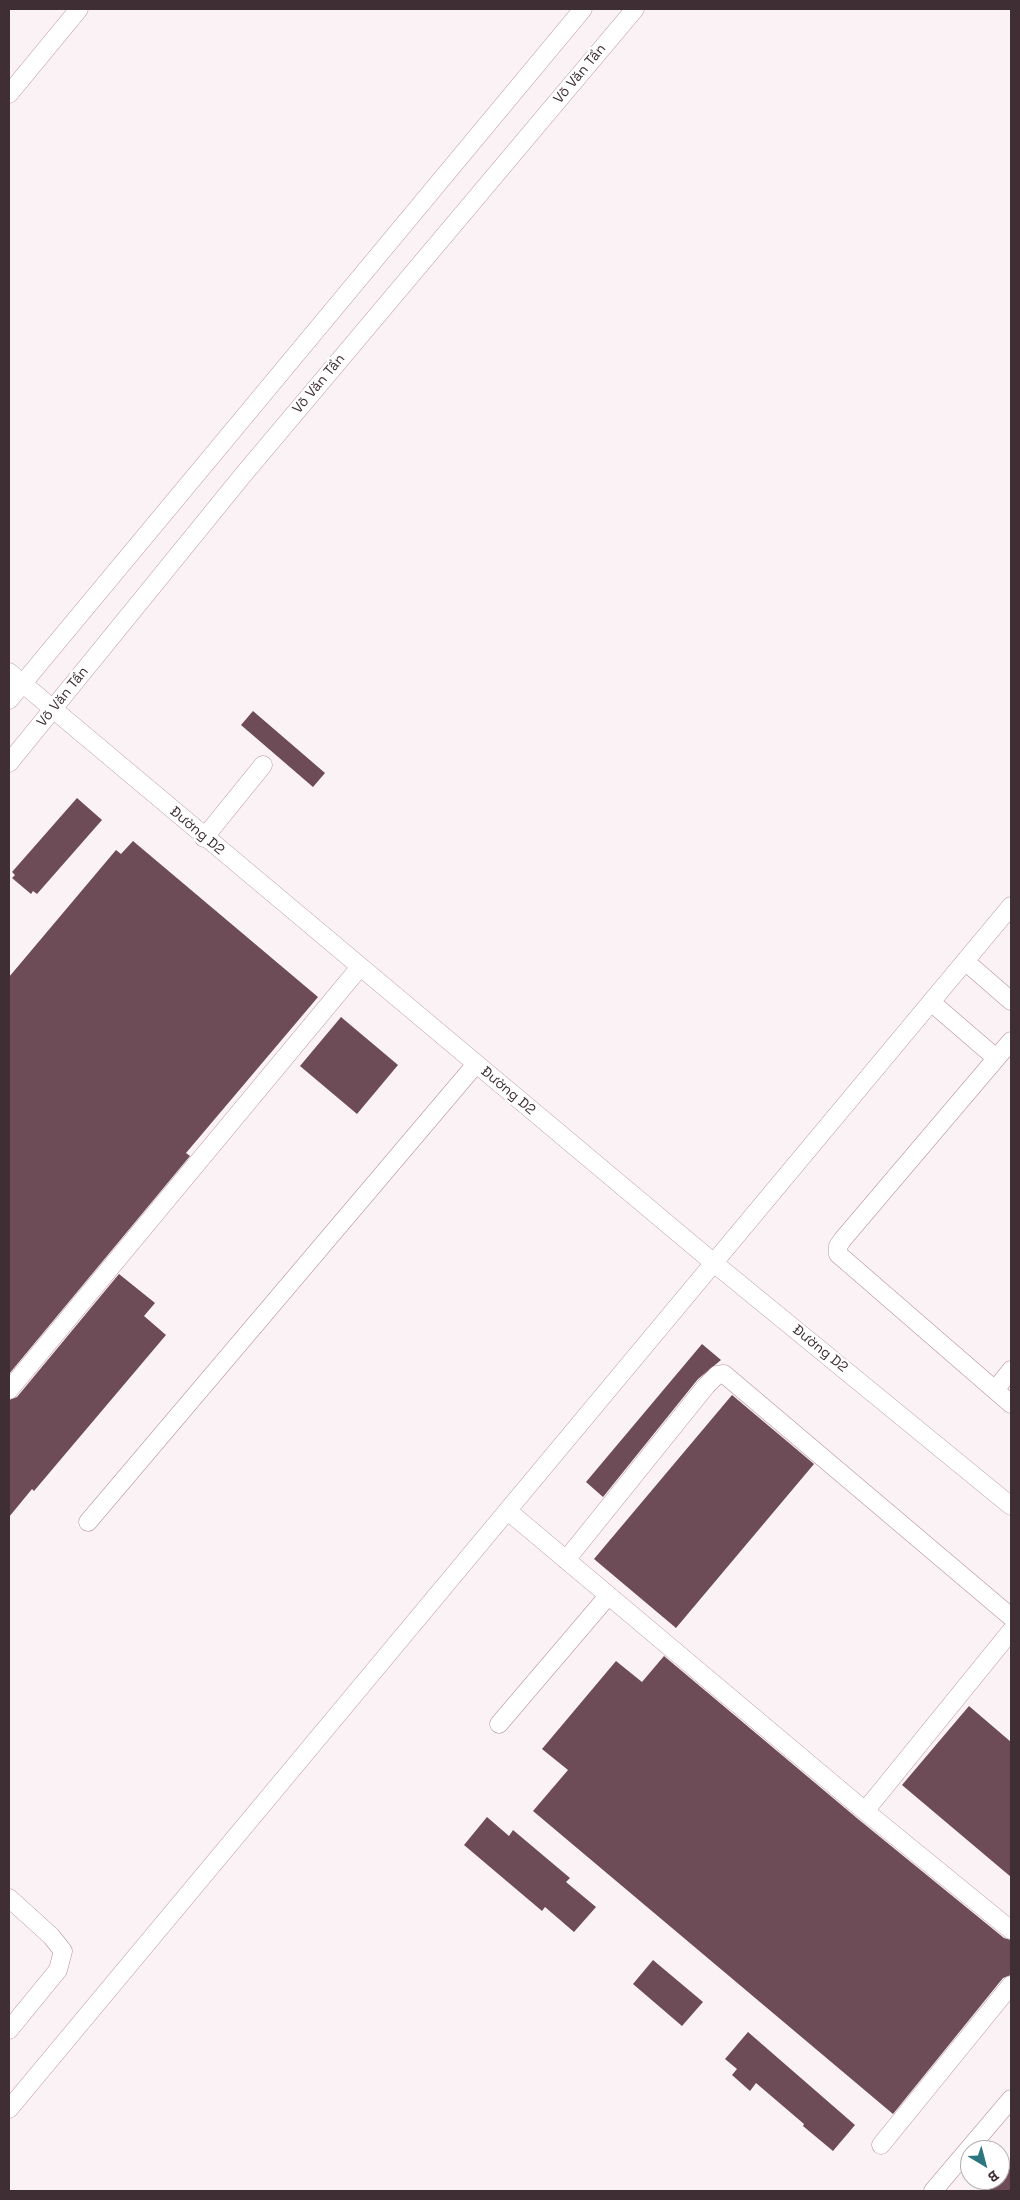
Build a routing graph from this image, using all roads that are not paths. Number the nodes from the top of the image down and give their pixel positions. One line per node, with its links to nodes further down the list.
1 (79, 9): 4 (street)
2 (583, 9): 6 (street)
3 (635, 9): 8 (street, Võ Văn Tần)
4 (9, 94)
5 (9, 672): 6 (street, Đường D2)
6 (22, 683): 7 (street); 8 (street, Đường D2)
7 (9, 700)
8 (53, 711): 9 (street, Võ Văn Tần); 11 (street, Đường D2)
9 (9, 763)
10 (263, 765): 11 (street)
11 (204, 838): 14 (street, Đường D2)
12 (1011, 906): 13 (street)
13 (965, 961): 15 (street); 16 (street)
14 (360, 967): 19 (street, Đường D2); 22 (street)
15 (1011, 1001)
16 (931, 1002): 18 (street); 20 (street)
17 (1011, 1041): 18 (street)
18 (996, 1058): 23 (street)
19 (476, 1064): 20 (street, Đường D2); 27 (street)
20 (714, 1263): 25 (street, Đường D2); 26 (street)
21 (1011, 1370): 23 (street)
22 (9, 1390)
23 (995, 1390): 24 (street)
24 (1011, 1404)
25 (1011, 1506)
26 (508, 1511): 28 (street); 39 (street)
27 (88, 1522)
28 (566, 1560): 29 (street); 30 (street)
29 (608, 1596): 32 (street); 33 (street)
30 (1011, 1617)
31 (1011, 1631): 33 (street)
32 (498, 1724)
33 (865, 1811): 35 (street)
34 (9, 1898): 37 (street)
35 (1011, 1930)
36 (1011, 1985): 40 (street)
37 (9, 2030)
38 (1011, 2099): 41 (street)
39 (9, 2109)
40 (882, 2145)
41 (934, 2191)

